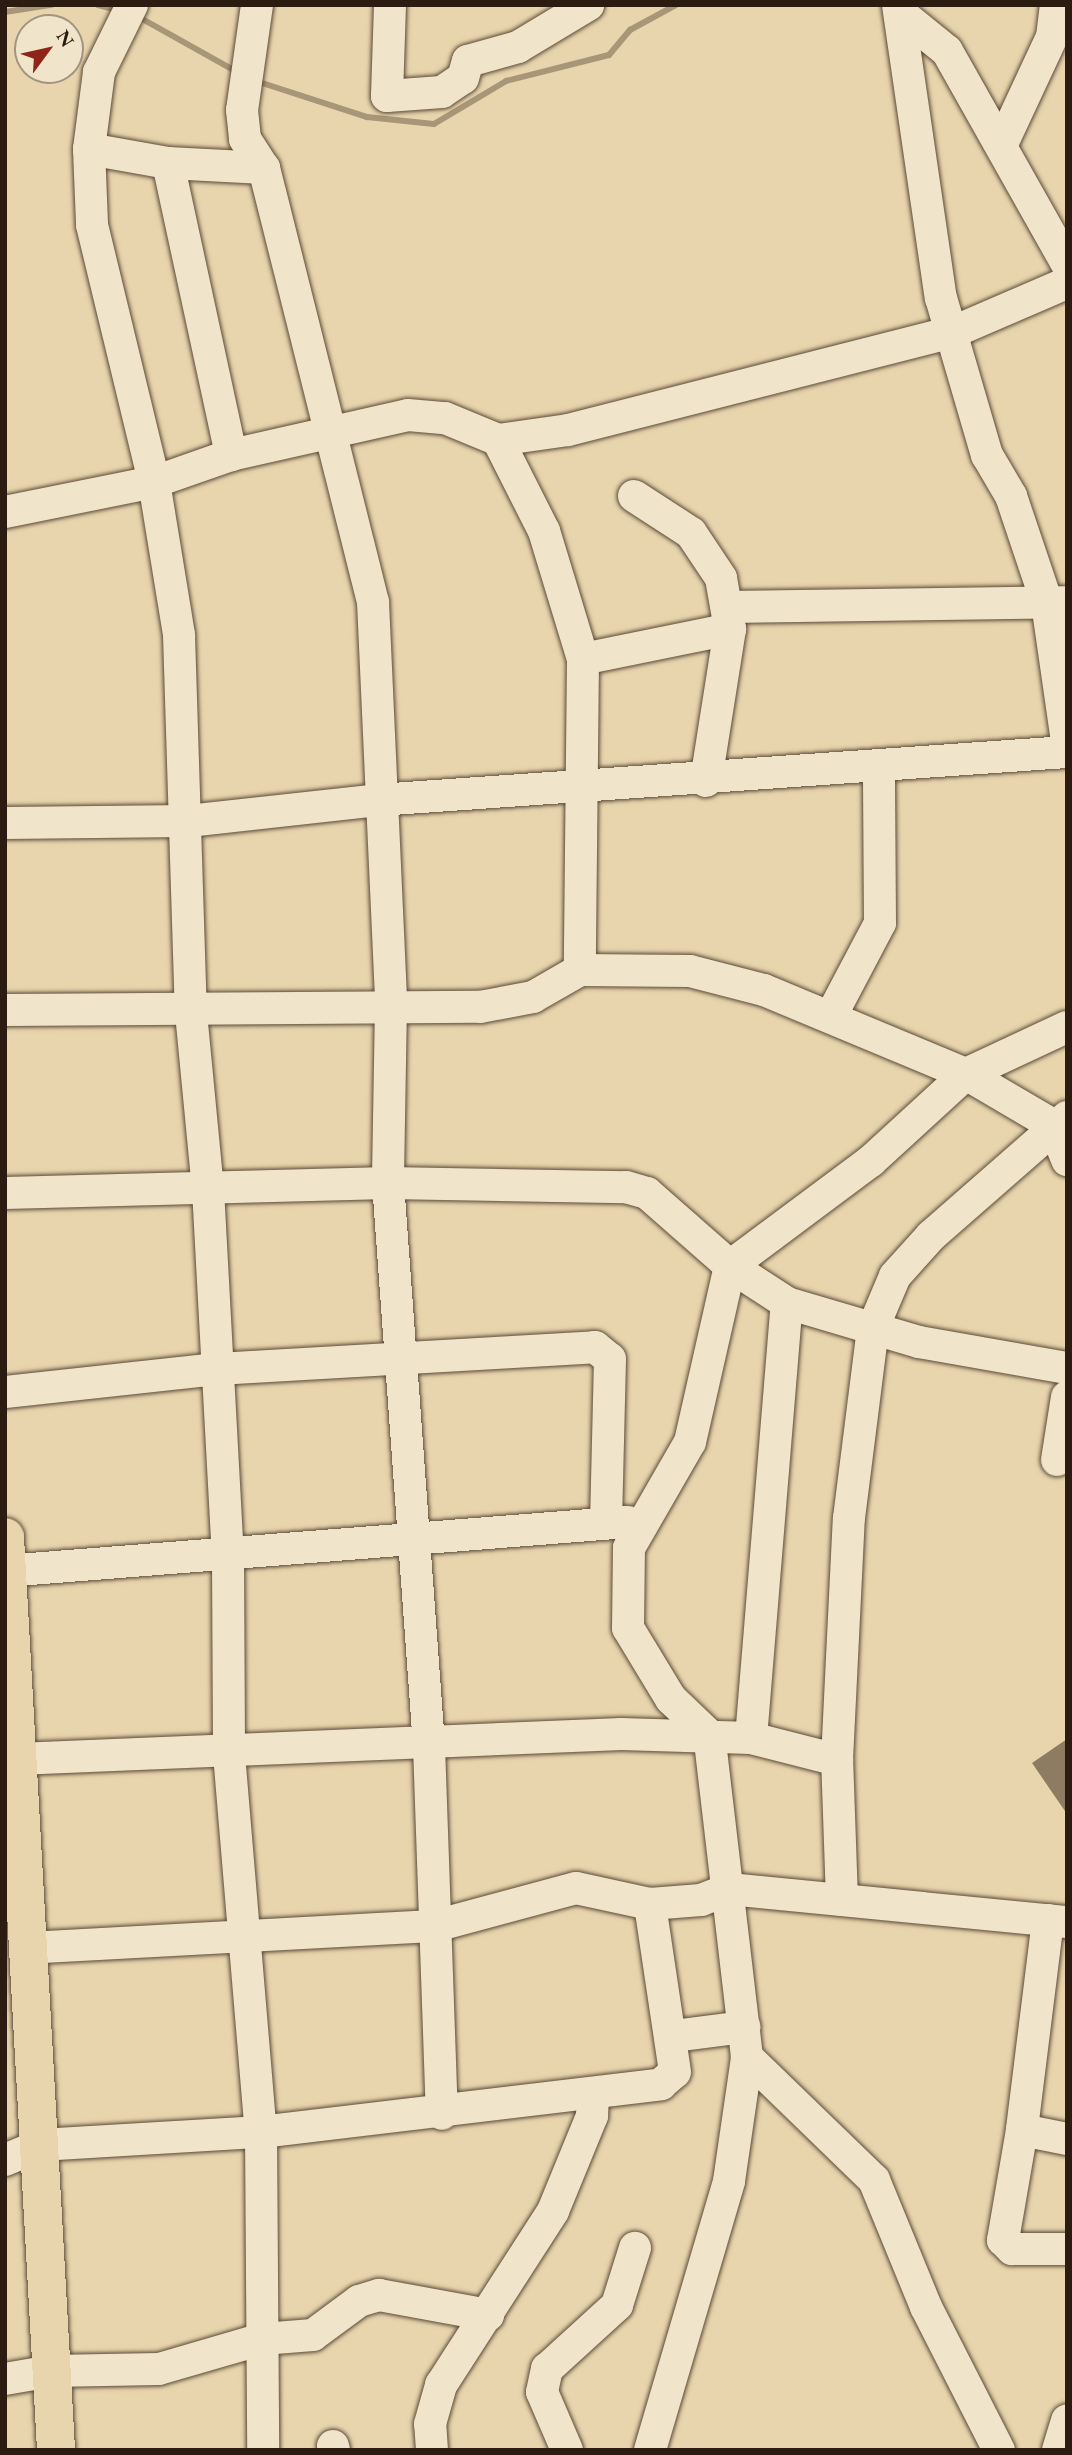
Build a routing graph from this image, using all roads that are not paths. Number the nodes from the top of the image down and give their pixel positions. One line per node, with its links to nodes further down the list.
1 (132, 5): 9 (street)
2 (257, 5): 11 (street)
3 (390, 5): 6 (street)
4 (587, 5): 6 (street)
5 (899, 9): 8 (street); 14 (street)
6 (536, 20)
7 (1058, 23): 8 (street)
8 (1002, 144): 12 (street)
9 (89, 149): 10 (street); 18 (street)
10 (164, 162): 11 (street); 17 (street)
11 (264, 168): 15 (street)
12 (1067, 264)
13 (1067, 283): 14 (street)
14 (953, 332): 16 (street); 21 (street)
15 (326, 432): 16 (street); 17 (street); 30 (street)
16 (498, 440): 24 (street)
17 (231, 455): 18 (street)
18 (154, 482): 20 (street); 31 (street)
19 (634, 496): 22 (street)
20 (5, 512)
21 (1057, 603): 22 (street); 23 (street)
22 (729, 618): 24 (street); 28 (street)
23 (1060, 635): 25 (street)
24 (583, 659): 29 (street)
25 (1067, 742)
26 (1067, 752): 27 (street)
27 (879, 767): 28 (street); 37 (street)
28 (706, 781): 29 (street)
29 (582, 788): 30 (street); 33 (street)
30 (378, 800): 31 (street); 34 (street)
31 (188, 821): 32 (street); 36 (street)
32 (5, 823)
33 (580, 970): 34 (street); 37 (street)
34 (391, 1005): 36 (street); 42 (street)
35 (5, 1010): 36 (street)
36 (191, 1013): 43 (street)
37 (831, 1016): 39 (street)
38 (1067, 1027): 39 (street)
39 (966, 1074): 40 (street); 45 (street)
40 (1060, 1121): 41 (street); 47 (street)
41 (1067, 1160)
42 (388, 1183): 43 (street); 45 (street); 48 (street)
43 (208, 1189): 44 (street); 50 (street)
44 (5, 1193)
45 (730, 1266): 46 (street); 54 (street)
46 (787, 1303): 47 (street); 60 (street)
47 (873, 1328): 49 (street); 63 (street)
48 (401, 1357): 50 (street); 55 (street); 56 (street)
49 (1067, 1368)
50 (217, 1369): 51 (street); 57 (street)
51 (5, 1392)
52 (1067, 1397): 53 (street)
53 (1057, 1460)
54 (639, 1521): 55 (street); 59 (street)
55 (606, 1523): 56 (street)
56 (414, 1542): 57 (street); 61 (street)
57 (228, 1556): 58 (street); 62 (street)
58 (6, 1560): 64 (highway)
59 (709, 1735): 60 (street); 61 (street); 65 (street)
60 (751, 1738): 63 (street)
61 (429, 1746): 62 (street); 69 (street)
62 (229, 1754): 64 (street); 70 (street)
63 (837, 1760): 66 (street)
64 (11, 1762): 71 (highway)
65 (729, 1889): 66 (street); 67 (street); 73 (street)
66 (842, 1900): 68 (street)
67 (650, 1903): 69 (street); 72 (street)
68 (1058, 1921): 76 (street)
69 (435, 1926): 70 (street); 75 (street)
70 (244, 1934): 71 (street); 77 (street)
71 (26, 1948): 79 (highway)
72 (673, 2036): 73 (street); 74 (street)
73 (746, 2042): 92 (street); 93 (street)
74 (593, 2096): 75 (street); 83 (street)
75 (442, 2114): 77 (street)
76 (1022, 2130): 78 (street); 82 (street)
77 (261, 2132): 79 (street); 84 (street)
78 (1067, 2139)
79 (40, 2145): 80 (street); 85 (highway)
80 (5, 2160)
81 (635, 2248): 91 (street)
82 (1067, 2249)
83 (488, 2315): 84 (street); 90 (street)
84 (262, 2339): 85 (street); 89 (street)
85 (51, 2371): 86 (street); 88 (highway)
86 (5, 2379)
87 (1067, 2420): 94 (street)
88 (56, 2450)
89 (263, 2450)
90 (432, 2450)
91 (566, 2450)
92 (650, 2450)
93 (999, 2450)
94 (1058, 2450)

